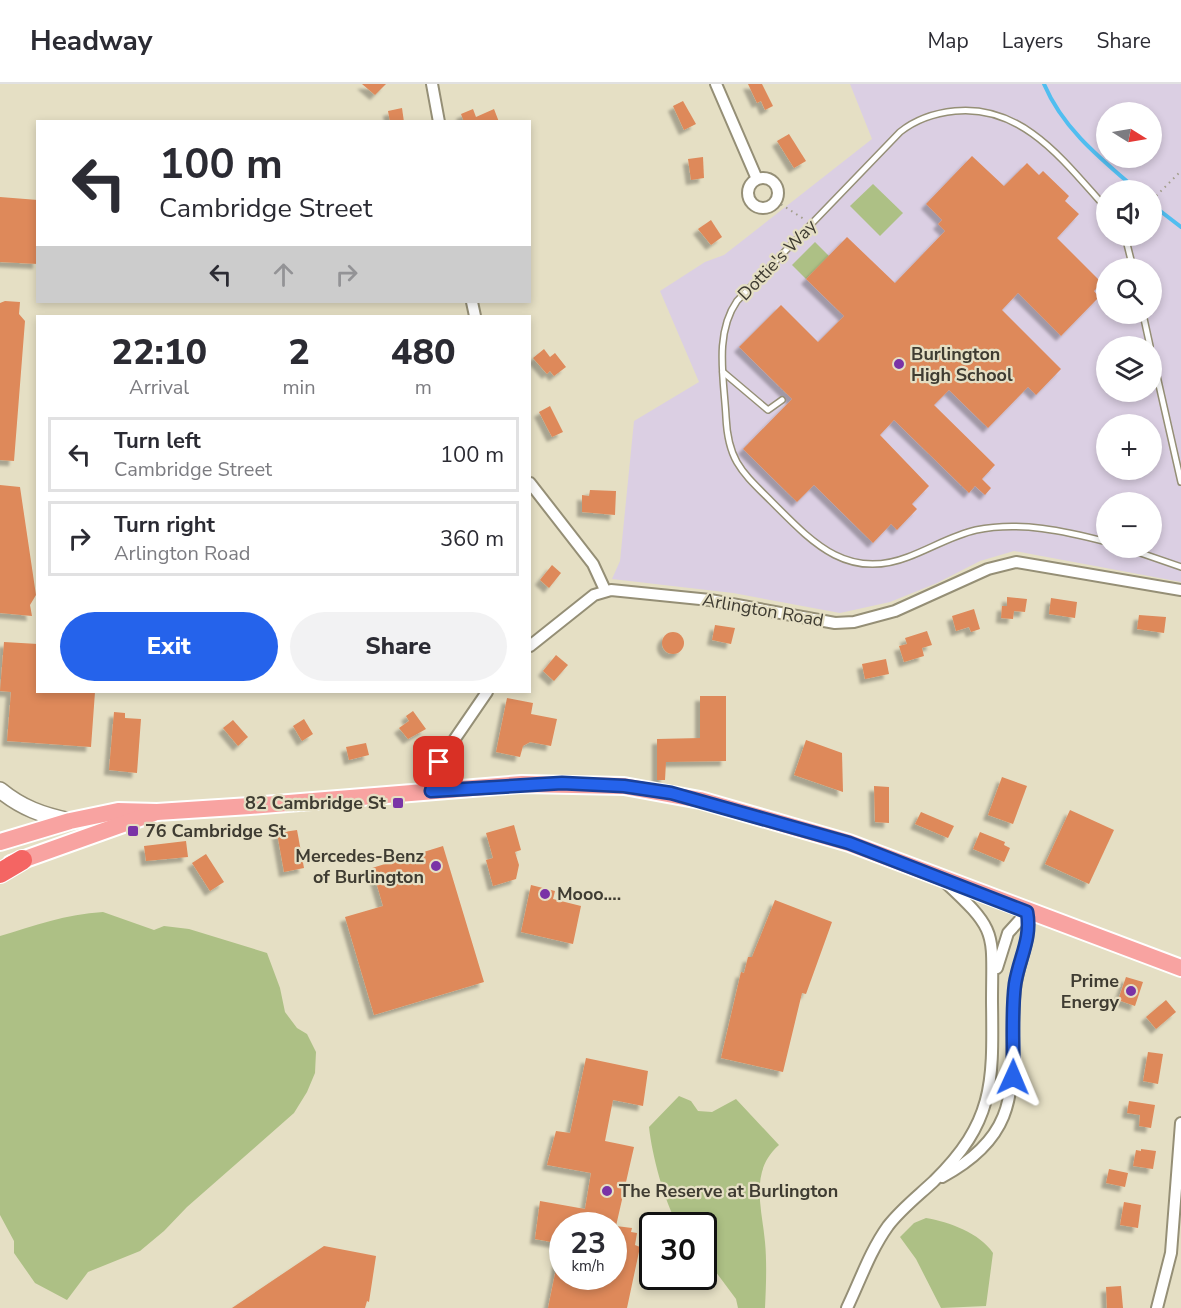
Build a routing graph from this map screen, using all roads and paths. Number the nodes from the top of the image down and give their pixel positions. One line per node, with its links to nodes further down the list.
1 (432, 84): 3 (street)
2 (716, 84): 5 (street)
3 (439, 120)
4 (1181, 171): 6 (path)
5 (756, 179): 8 (street); 8 (street)
6 (1162, 190)
7 (1096, 197): 9 (lane, Dottie's Way)
8 (776, 201): 9 (path)
9 (812, 224): 10 (lane, Dottie's Way)
10 (723, 372): 12 (lane); 15 (lane, Dottie's Way)
11 (1162, 398): 13 (lane)
12 (782, 400)
13 (1181, 482)
14 (531, 484): 18 (street)
15 (1096, 540)
16 (1155, 558): 17 (lane)
17 (1181, 567)
18 (605, 590): 19 (street, Arlington Road); 20 (street)
19 (1181, 590)
20 (531, 645)
21 (486, 693): 23 (street)
22 (0, 790): 25 (main road)
23 (431, 791): 24 (main road); 30 (main road)
24 (157, 812): 25 (main road); 27 (main road)
25 (70, 821): 26 (main road)
26 (0, 842)
27 (22, 860): 28 (main road); 29 (highway)
28 (0, 868)
29 (0, 873)
30 (941, 878): 31 (main road); 33 (street)
31 (1027, 912): 32 (main road); 33 (street); 35 (street)
32 (1181, 968)
33 (992, 999): 35 (street)
34 (1181, 1123): 37 (street)
35 (933, 1181): 36 (street)
36 (847, 1308)
37 (1157, 1308)

